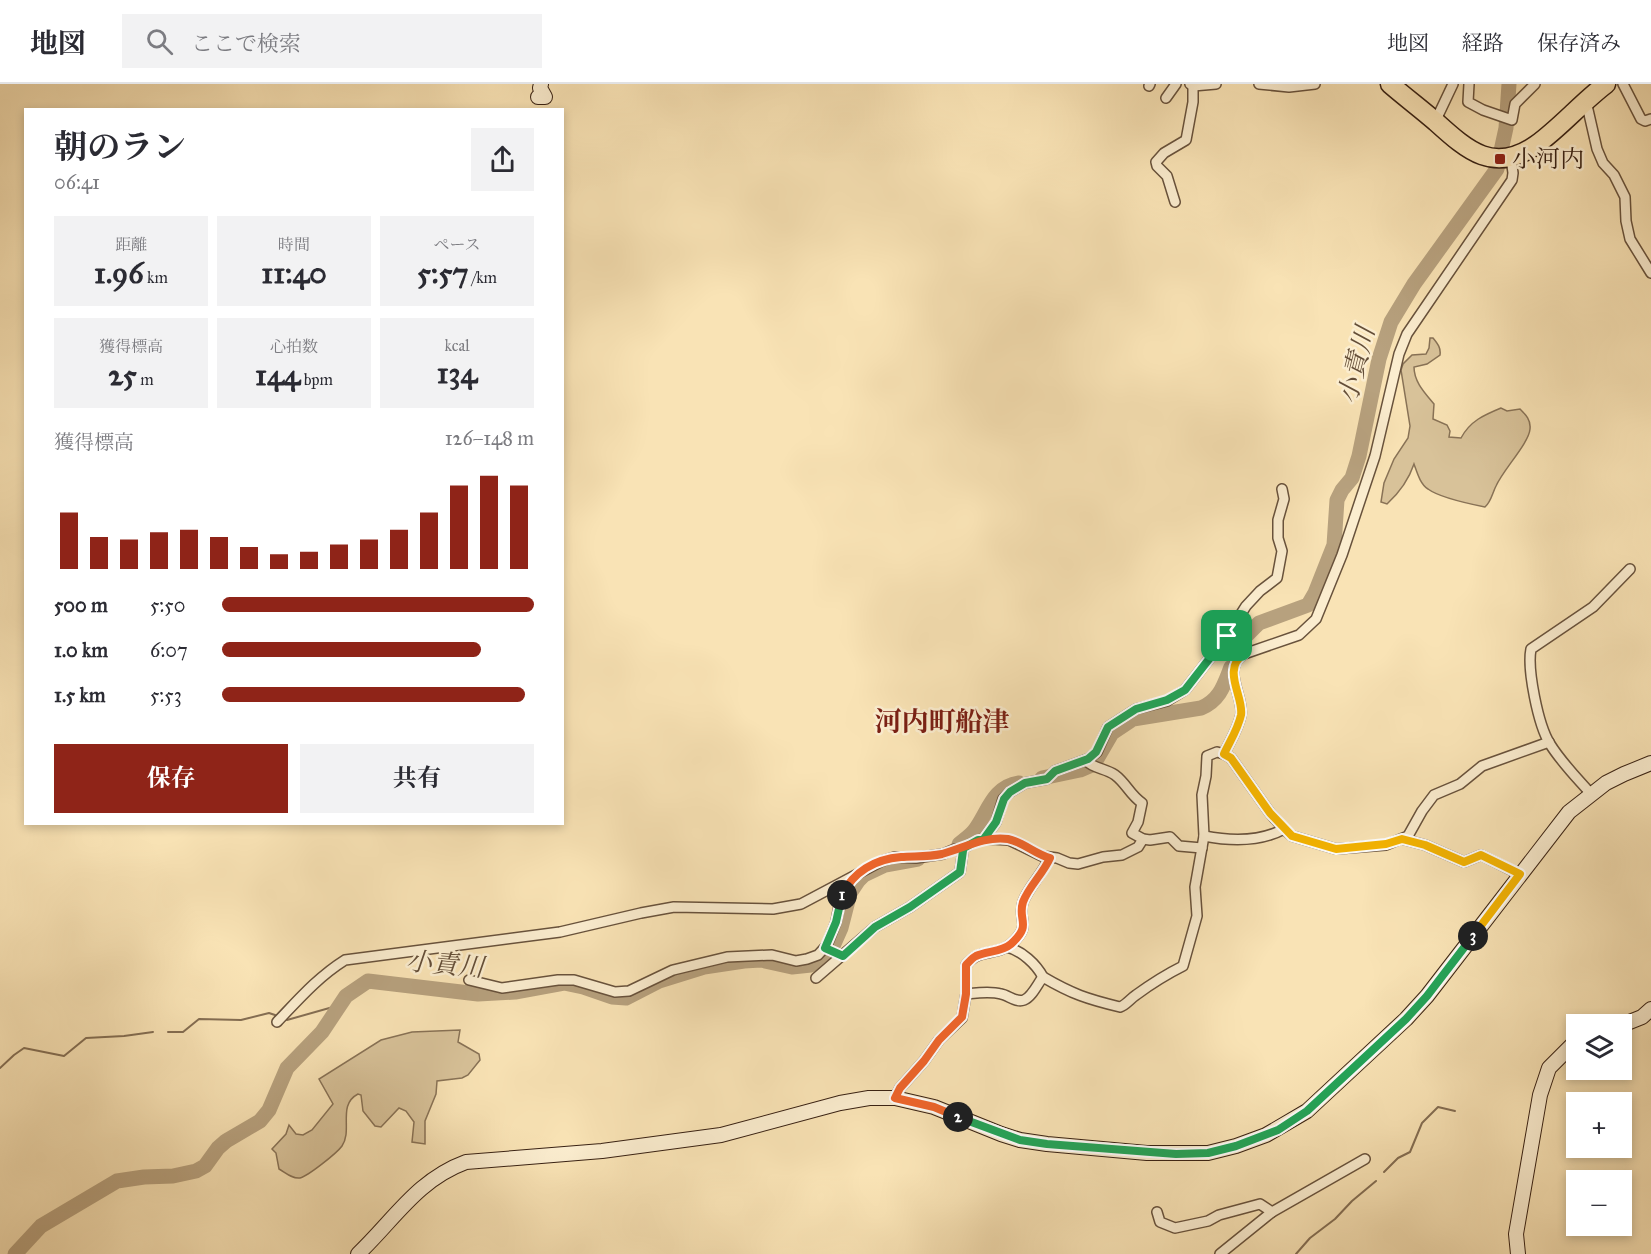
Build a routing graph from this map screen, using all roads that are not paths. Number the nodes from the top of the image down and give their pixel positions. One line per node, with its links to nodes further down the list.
1 (1176, 84): 12 (street)
2 (1216, 84): 11 (street)
3 (1259, 84): 4 (street)
4 (1315, 84)
5 (1390, 84): 15 (highway)
6 (1453, 84): 15 (street)
7 (1469, 84): 8 (street)
8 (1535, 84)
9 (1606, 84): 13 (highway)
10 (1623, 84): 14 (street)
11 (1191, 85): 17 (street)
12 (1166, 98)
13 (1586, 101): 16 (highway); 18 (street)
14 (1651, 119)
15 (1435, 122): 16 (highway)
16 (1503, 158): 22 (street)
17 (1175, 202)
18 (1651, 273)
19 (1282, 489): 21 (street)
20 (1630, 569): 23 (street)
21 (1227, 636): 22 (street); 25 (street)
22 (1244, 654): 24 (street)
23 (1549, 742): 27 (street); 31 (street)
24 (1224, 754): 28 (street); 29 (street)
25 (1088, 763): 30 (street); 32 (street)
26 (1651, 764): 27 (street)
27 (1591, 794): 37 (street)
28 (1284, 829): 29 (street); 31 (street)
29 (1204, 836): 33 (street)
30 (1143, 839): 33 (street); 35 (street)
31 (1402, 839): 37 (street)
32 (983, 840): 34 (street); 35 (street)
33 (1202, 848): 41 (street)
34 (962, 849): 36 (street); 40 (street)
35 (1050, 858): 38 (street)
36 (857, 873): 39 (street); 47 (street)
37 (1520, 874): 49 (street)
38 (1007, 947): 41 (street); 44 (street)
39 (828, 949): 40 (street); 43 (street)
40 (843, 956): 42 (street)
41 (1043, 977): 44 (street)
42 (816, 978)
43 (469, 980)
44 (966, 994): 49 (street)
45 (1651, 1009): 46 (street)
46 (1632, 1021)
47 (277, 1022)
48 (1566, 1051): 55 (street)
49 (895, 1098): 53 (street)
50 (1365, 1159): 52 (street)
51 (1157, 1212): 52 (street)
52 (1272, 1212): 54 (street)
53 (358, 1254)
54 (1220, 1254)
55 (1518, 1254)

